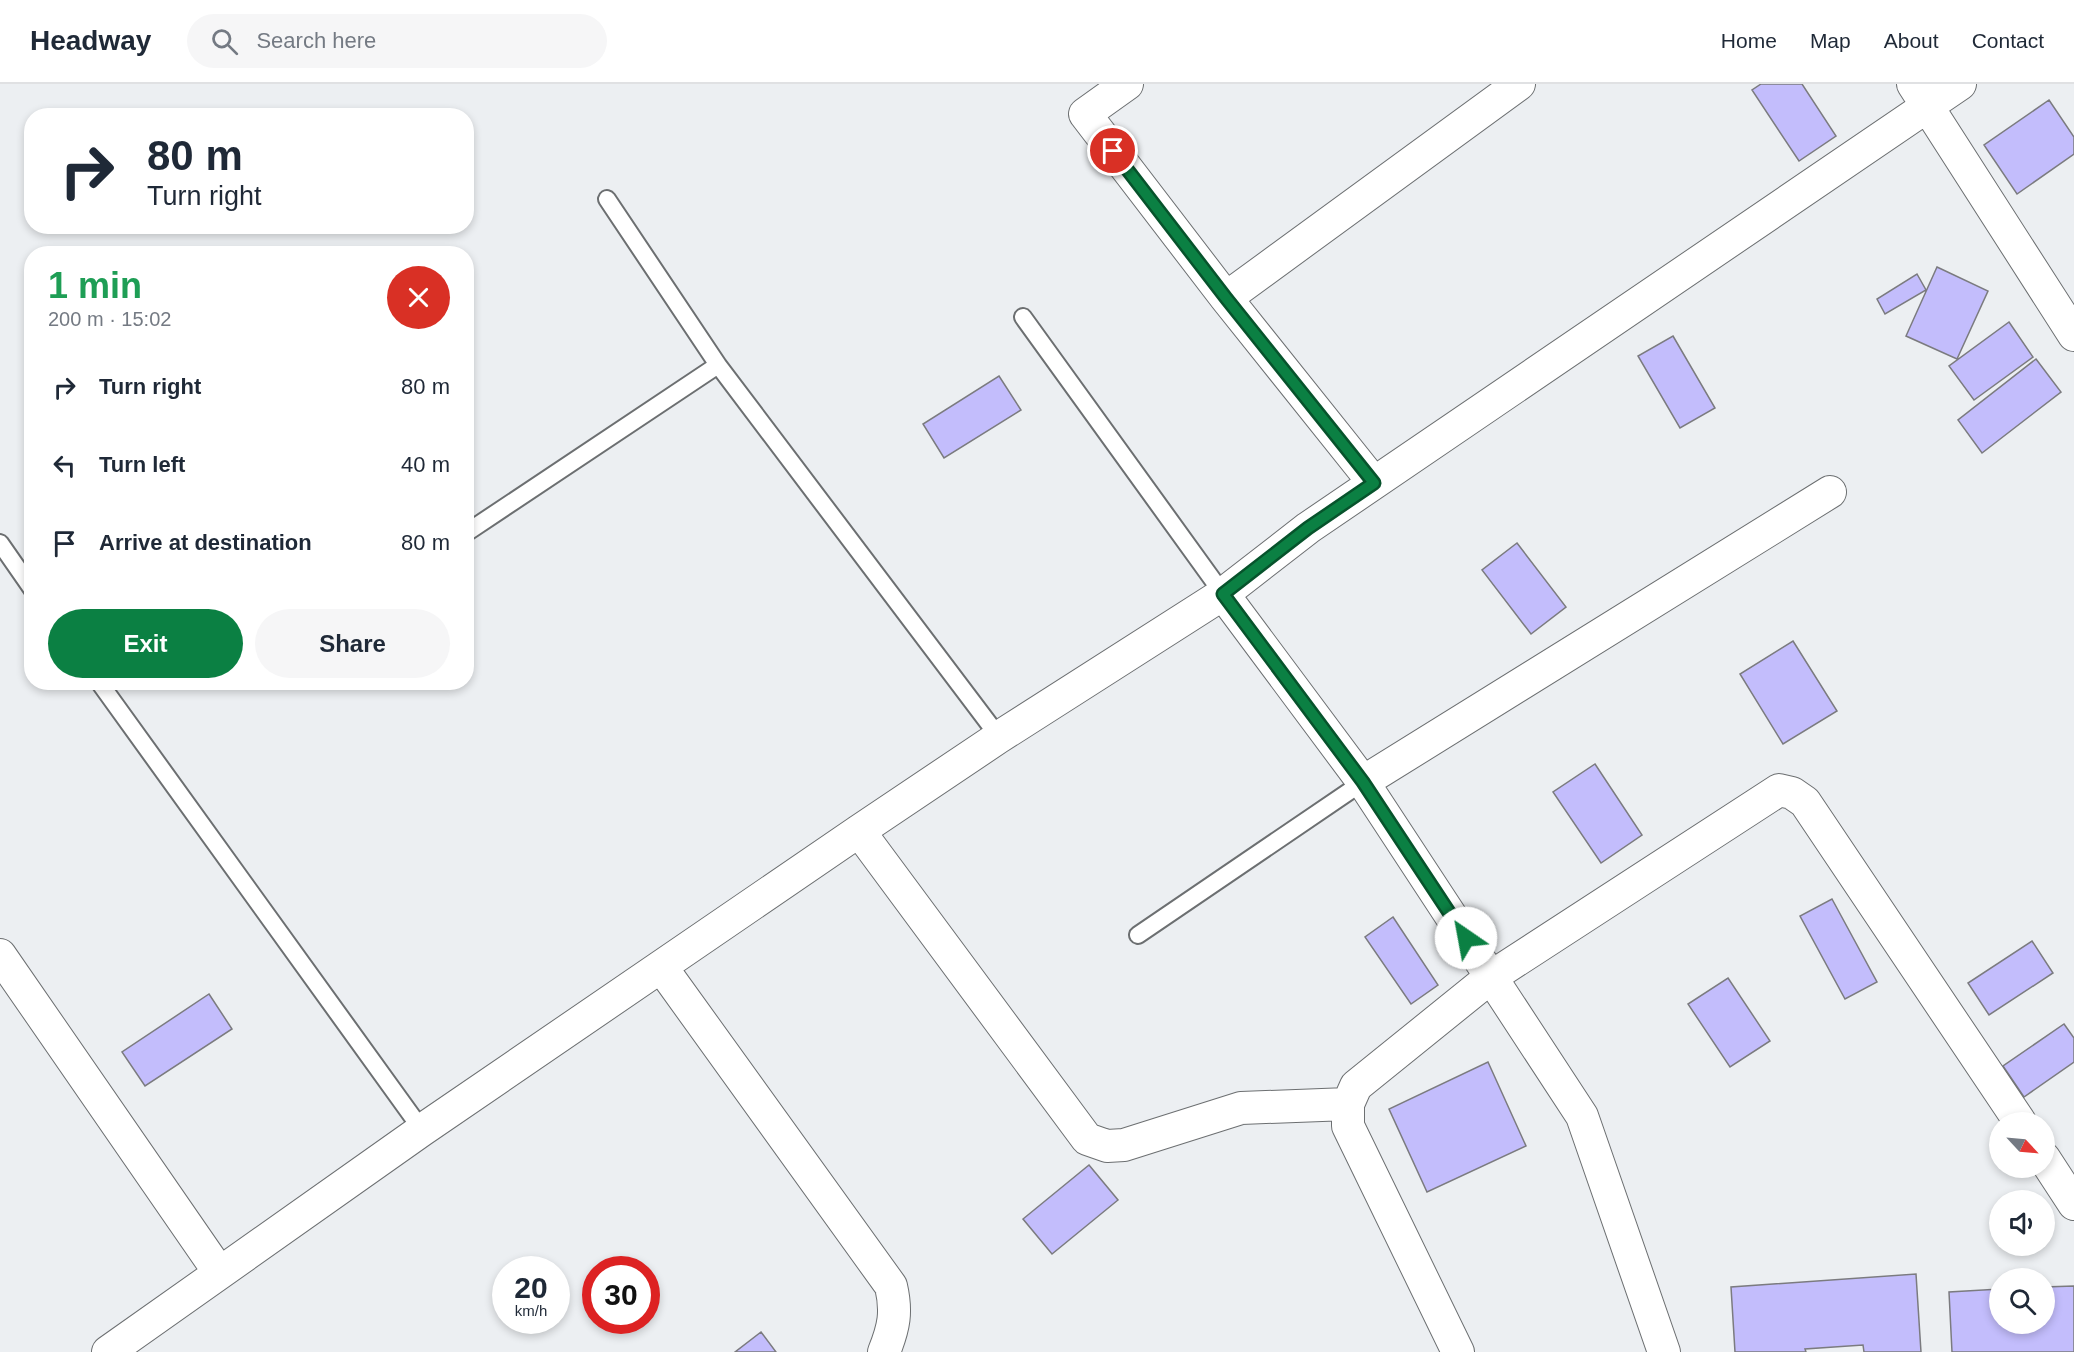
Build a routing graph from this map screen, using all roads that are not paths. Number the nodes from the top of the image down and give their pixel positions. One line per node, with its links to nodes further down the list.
1 (1127, 84): 6 (street)
2 (1519, 84): 6 (street)
3 (1960, 84): 4 (street)
4 (1920, 95): 8 (street); 10 (street)
5 (607, 199): 9 (lane)
6 (1226, 298): 10 (street)
7 (1023, 317): 15 (lane)
8 (2074, 335)
9 (718, 364): 12 (lane); 17 (lane)
10 (1374, 483): 15 (street)
11 (1830, 492): 18 (street)
12 (474, 527)
13 (0, 543): 14 (lane)
14 (24, 578)
15 (1223, 594): 17 (street); 18 (street)
16 (105, 690): 26 (lane)
17 (999, 738): 19 (street)
18 (1363, 782): 20 (lane); 23 (street)
19 (859, 831): 22 (street); 24 (street)
20 (1138, 935)
21 (0, 954): 29 (street)
22 (662, 968): 26 (street); 31 (street)
23 (1491, 976): 24 (street); 25 (street); 33 (street)
24 (1348, 1104): 32 (street)
25 (2013, 1112)
26 (422, 1130): 29 (street)
27 (2055, 1175): 28 (street)
28 (2074, 1204)
29 (219, 1272): 30 (street)
30 (108, 1352)
31 (884, 1352)
32 (1458, 1352)
33 (1664, 1352)

